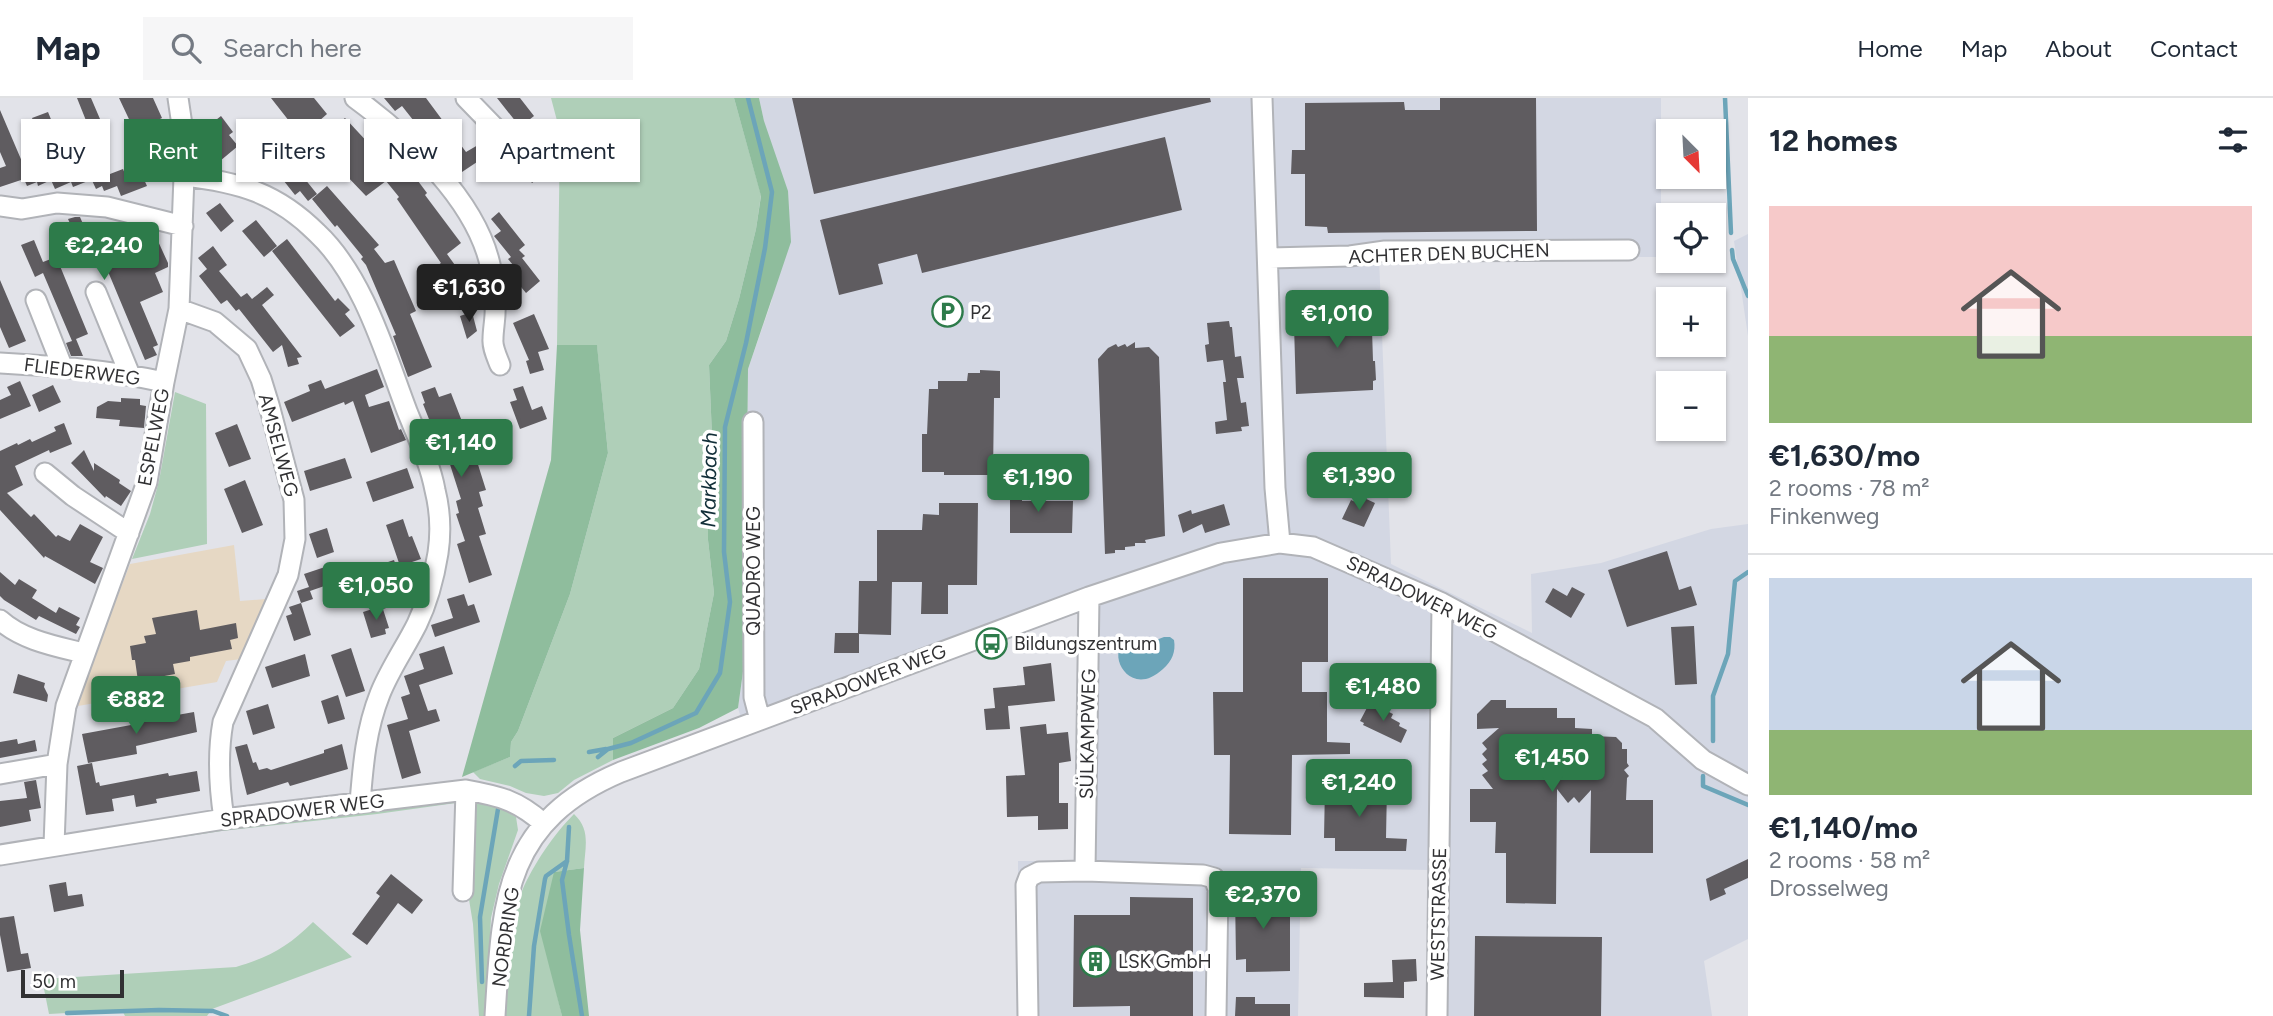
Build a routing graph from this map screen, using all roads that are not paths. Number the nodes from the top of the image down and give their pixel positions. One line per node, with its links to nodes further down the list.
1 (178, 98): 5 (street, ESPELWEG)
2 (355, 98): 17 (street)
3 (466, 98): 6 (street)
4 (1262, 98): 12 (street)
5 (181, 119)
6 (486, 119)
7 (222, 181): 34 (street)
8 (184, 182): 10 (street, ESPELWEG)
9 (0, 206): 10 (street)
10 (183, 226): 15 (street, ESPELWEG)
11 (1629, 250): 12 (street, ACHTER DEN BUCHEN)
12 (1269, 258): 24 (street)
13 (96, 292): 19 (street)
14 (36, 300): 18 (street)
15 (179, 309): 20 (street, ESPELWEG); 35 (street, AMSELWEG)
16 (0, 363): 18 (street, FLIEDERWEG)
17 (499, 365)
18 (62, 366): 19 (street, FLIEDERWEG)
19 (130, 375): 20 (street, FLIEDERWEG)
20 (164, 382): 23 (street, ESPELWEG)
21 (752, 422): 29 (street, QUADRO WEG)
22 (45, 474): 23 (street)
23 (129, 533): 28 (street, ESPELWEG)
24 (1280, 543): 25 (street, SPRADOWER WEG); 26 (street, SPRADOWER WEG)
25 (1089, 597): 29 (street, SPRADOWER WEG); 39 (street, SÜLKAMPWEG)
26 (1442, 603): 32 (street, SPRADOWER WEG); 44 (street, WESTSTRASSE)
27 (0, 620): 28 (street)
28 (83, 653): 30 (street, ESPELWEG)
29 (760, 720): 36 (street, SPRADOWER WEG)
30 (57, 764): 31 (street); 37 (street, ESPELWEG)
31 (0, 774)
32 (1748, 785)
33 (466, 790): 34 (street, SPRADOWER WEG); 36 (street, SPRADOWER WEG); 40 (street)
34 (360, 803): 35 (street, SPRADOWER WEG)
35 (224, 819): 37 (street, SPRADOWER WEG)
36 (543, 823): 41 (street, NORDRING)
37 (54, 845): 38 (street, SPRADOWER WEG)
38 (0, 855)
39 (1085, 871): 42 (street); 43 (street)
40 (463, 891)
41 (495, 1016)
42 (1028, 1016)
43 (1216, 1016)
44 (1437, 1016)

